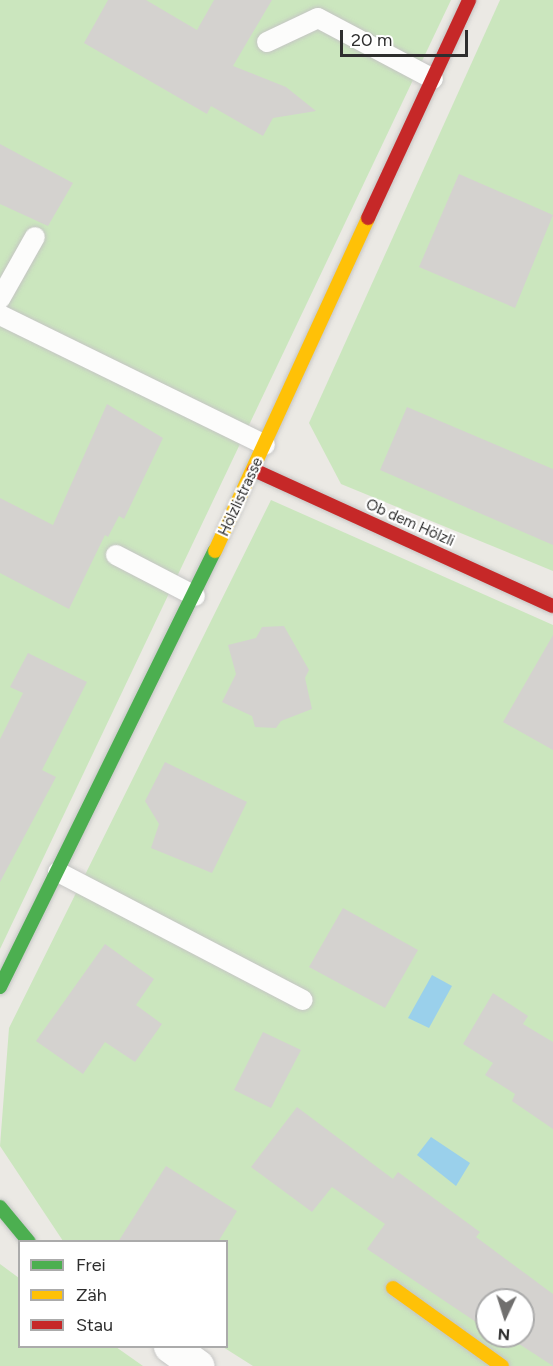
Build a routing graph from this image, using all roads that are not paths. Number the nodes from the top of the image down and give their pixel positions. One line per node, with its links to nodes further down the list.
1 (469, 0): 3 (street, Hölzlistrasse)
2 (267, 42): 3 (lane)
3 (433, 79): 7 (street, Hölzlistrasse)
4 (35, 237): 5 (lane)
5 (0, 299)
6 (0, 315): 7 (lane)
7 (265, 445): 8 (street, Hölzlistrasse)
8 (254, 470): 10 (street, Hölzlistrasse); 11 (street, Ob dem Hölzli)
9 (116, 555): 10 (lane)
10 (195, 596): 12 (street, Hölzlistrasse)
11 (553, 606)
12 (58, 872): 13 (street, Hölzlistrasse); 14 (lane)
13 (0, 987)
14 (303, 1000)
15 (0, 1207): 16 (street)
16 (26, 1240)
17 (393, 1288): 20 (street)
18 (171, 1348): 19 (street)
19 (198, 1366)
20 (502, 1366)

